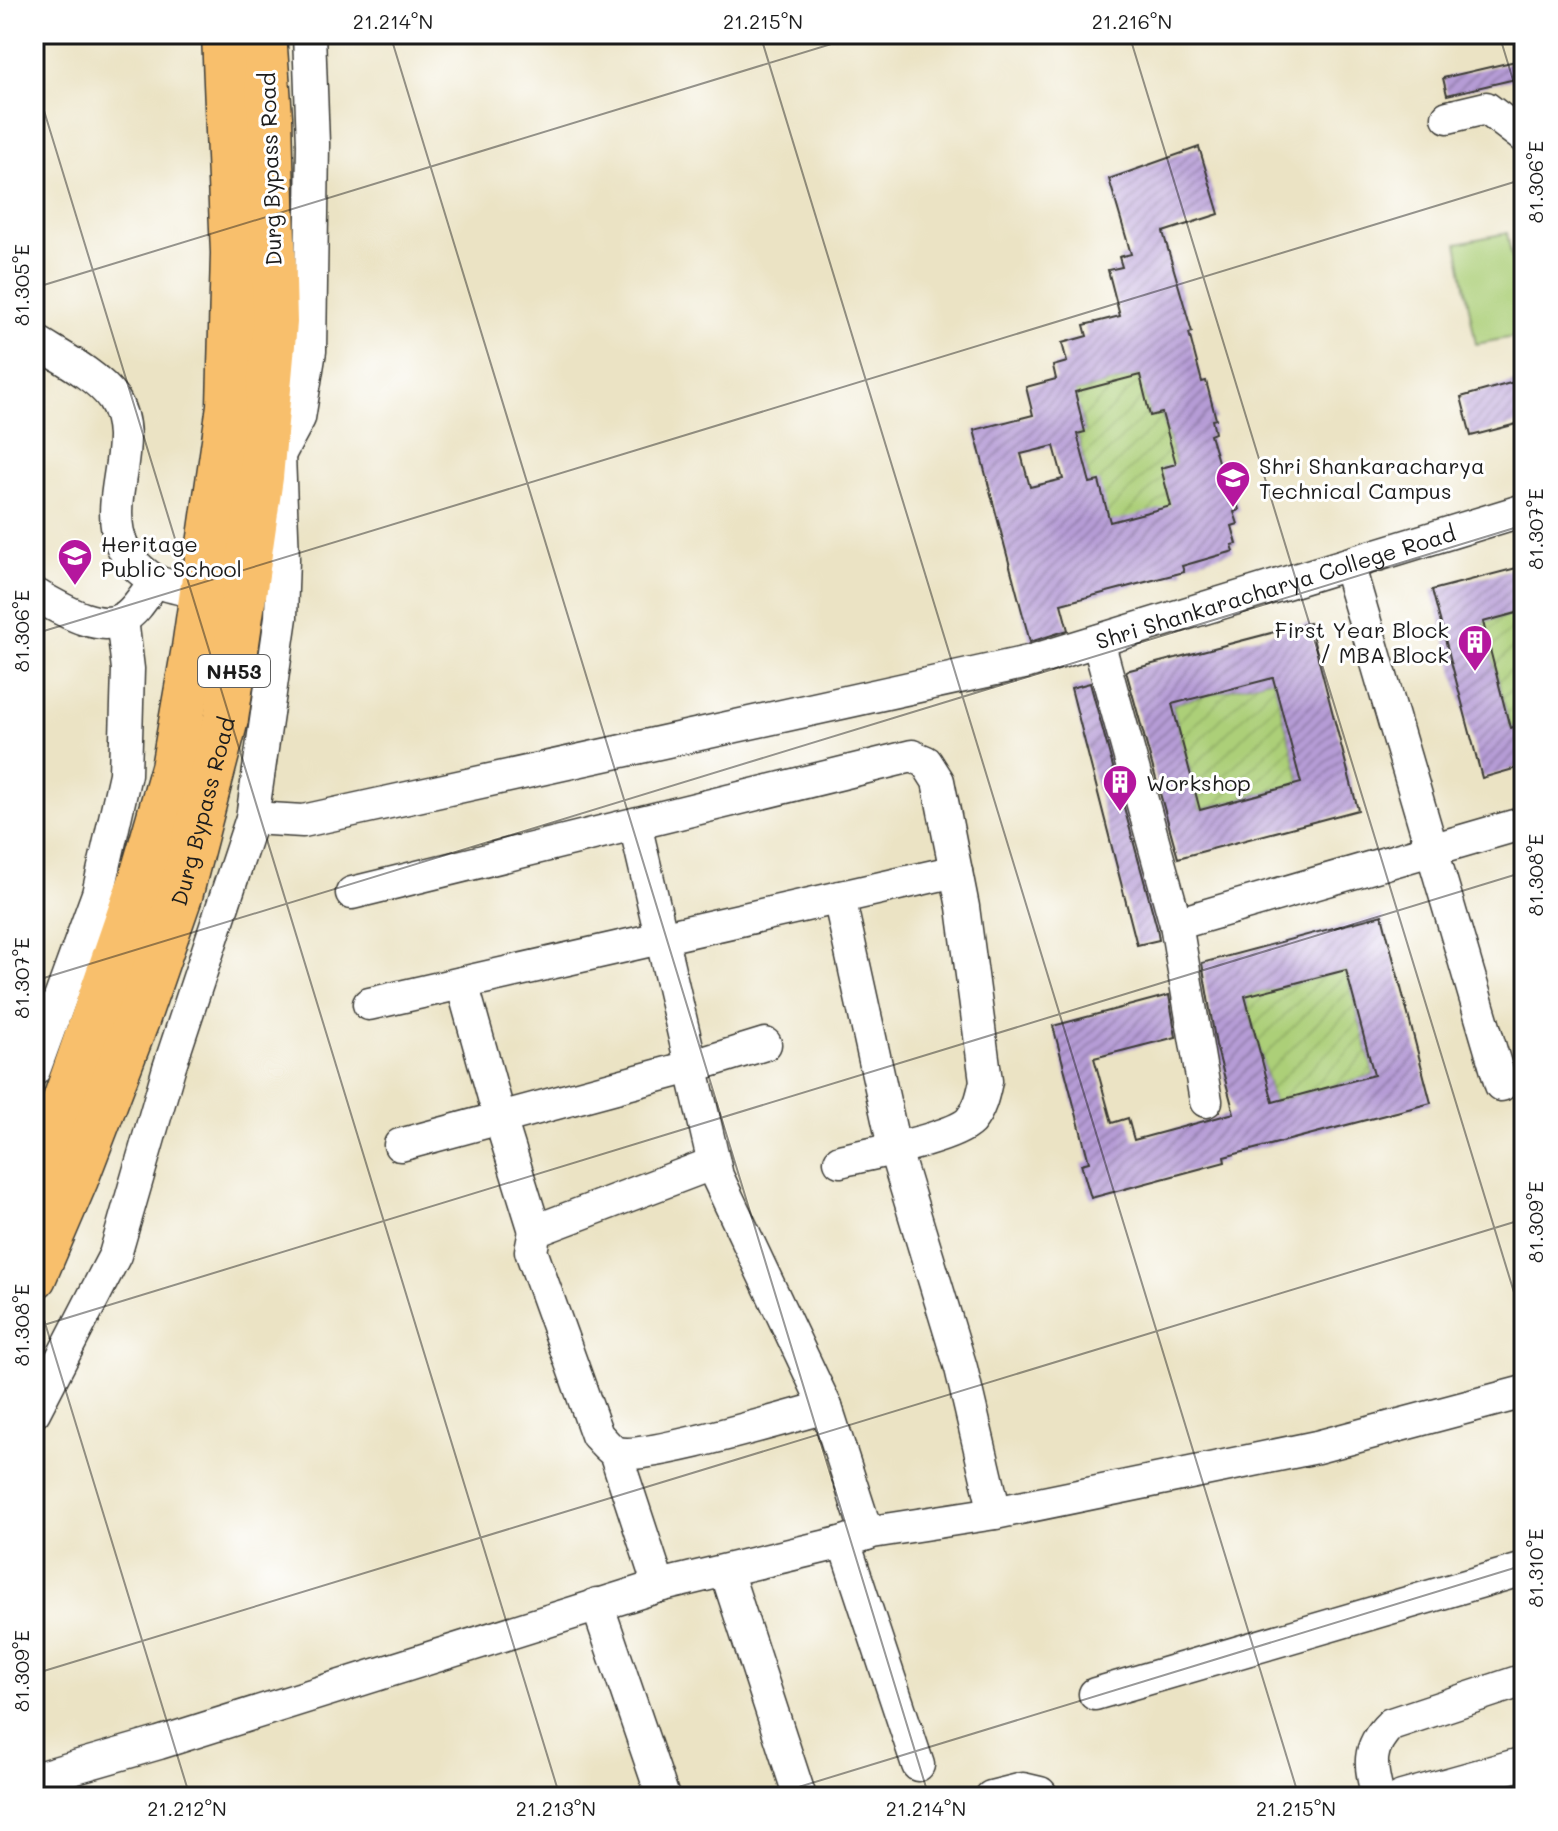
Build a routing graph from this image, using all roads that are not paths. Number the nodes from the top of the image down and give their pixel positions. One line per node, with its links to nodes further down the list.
1 (224, 34): 11 (highway, Durg Bypass Road / NH53)
2 (264, 34): 7 (highway, Durg Bypass Road / NH53)
3 (309, 34): 7 (street)
4 (1448, 117): 5 (street)
5 (1524, 137)
6 (34, 340): 10 (street)
7 (270, 466): 15 (street); 38 (highway, Durg Bypass Road / NH53)
8 (1524, 510): 9 (street, Shri Shankaracharya College Road)
9 (1348, 564): 14 (street, Shri Shankaracharya College Road); 18 (street)
10 (155, 581): 11 (street); 13 (street)
11 (201, 593): 36 (highway, Durg Bypass Road / NH53)
12 (34, 594): 13 (street)
13 (122, 619): 28 (street)
14 (1098, 641): 15 (street, Shri Shankaracharya College Road); 22 (street)
15 (252, 818): 41 (street)
16 (1524, 823): 18 (street)
17 (635, 824): 19 (street); 20 (street); 23 (street)
18 (1430, 849): 22 (street); 29 (street)
19 (956, 871): 21 (street); 33 (street)
20 (352, 893)
21 (839, 897): 23 (street); 33 (street)
22 (1176, 924): 30 (street)
23 (660, 937): 24 (street); 27 (street)
24 (462, 983): 25 (street); 31 (street)
25 (369, 1004)
26 (765, 1044): 27 (street)
27 (690, 1067): 31 (street); 35 (street)
28 (34, 1070)
29 (1501, 1085)
30 (1206, 1101)
31 (502, 1118): 32 (street); 37 (street)
32 (400, 1145)
33 (894, 1147): 34 (street); 43 (street)
34 (840, 1161)
35 (714, 1163): 37 (street); 40 (street)
36 (34, 1180)
37 (535, 1231): 42 (street)
38 (34, 1277)
39 (1524, 1392): 43 (street)
40 (826, 1407): 42 (street); 44 (street)
41 (34, 1412)
42 (615, 1452): 47 (street)
43 (995, 1513): 44 (street)
44 (856, 1538): 46 (street); 52 (street)
45 (1524, 1569): 50 (street)
46 (726, 1571): 47 (street); 55 (street)
47 (659, 1586): 48 (street)
48 (597, 1604): 53 (street); 54 (street)
49 (1524, 1680): 58 (street)
50 (1095, 1694)
51 (1524, 1763): 59 (street)
52 (918, 1765)
53 (34, 1779)
54 (663, 1797)
55 (800, 1797)
56 (991, 1797): 57 (street)
57 (1043, 1797)
58 (1378, 1797)
59 (1402, 1797)

